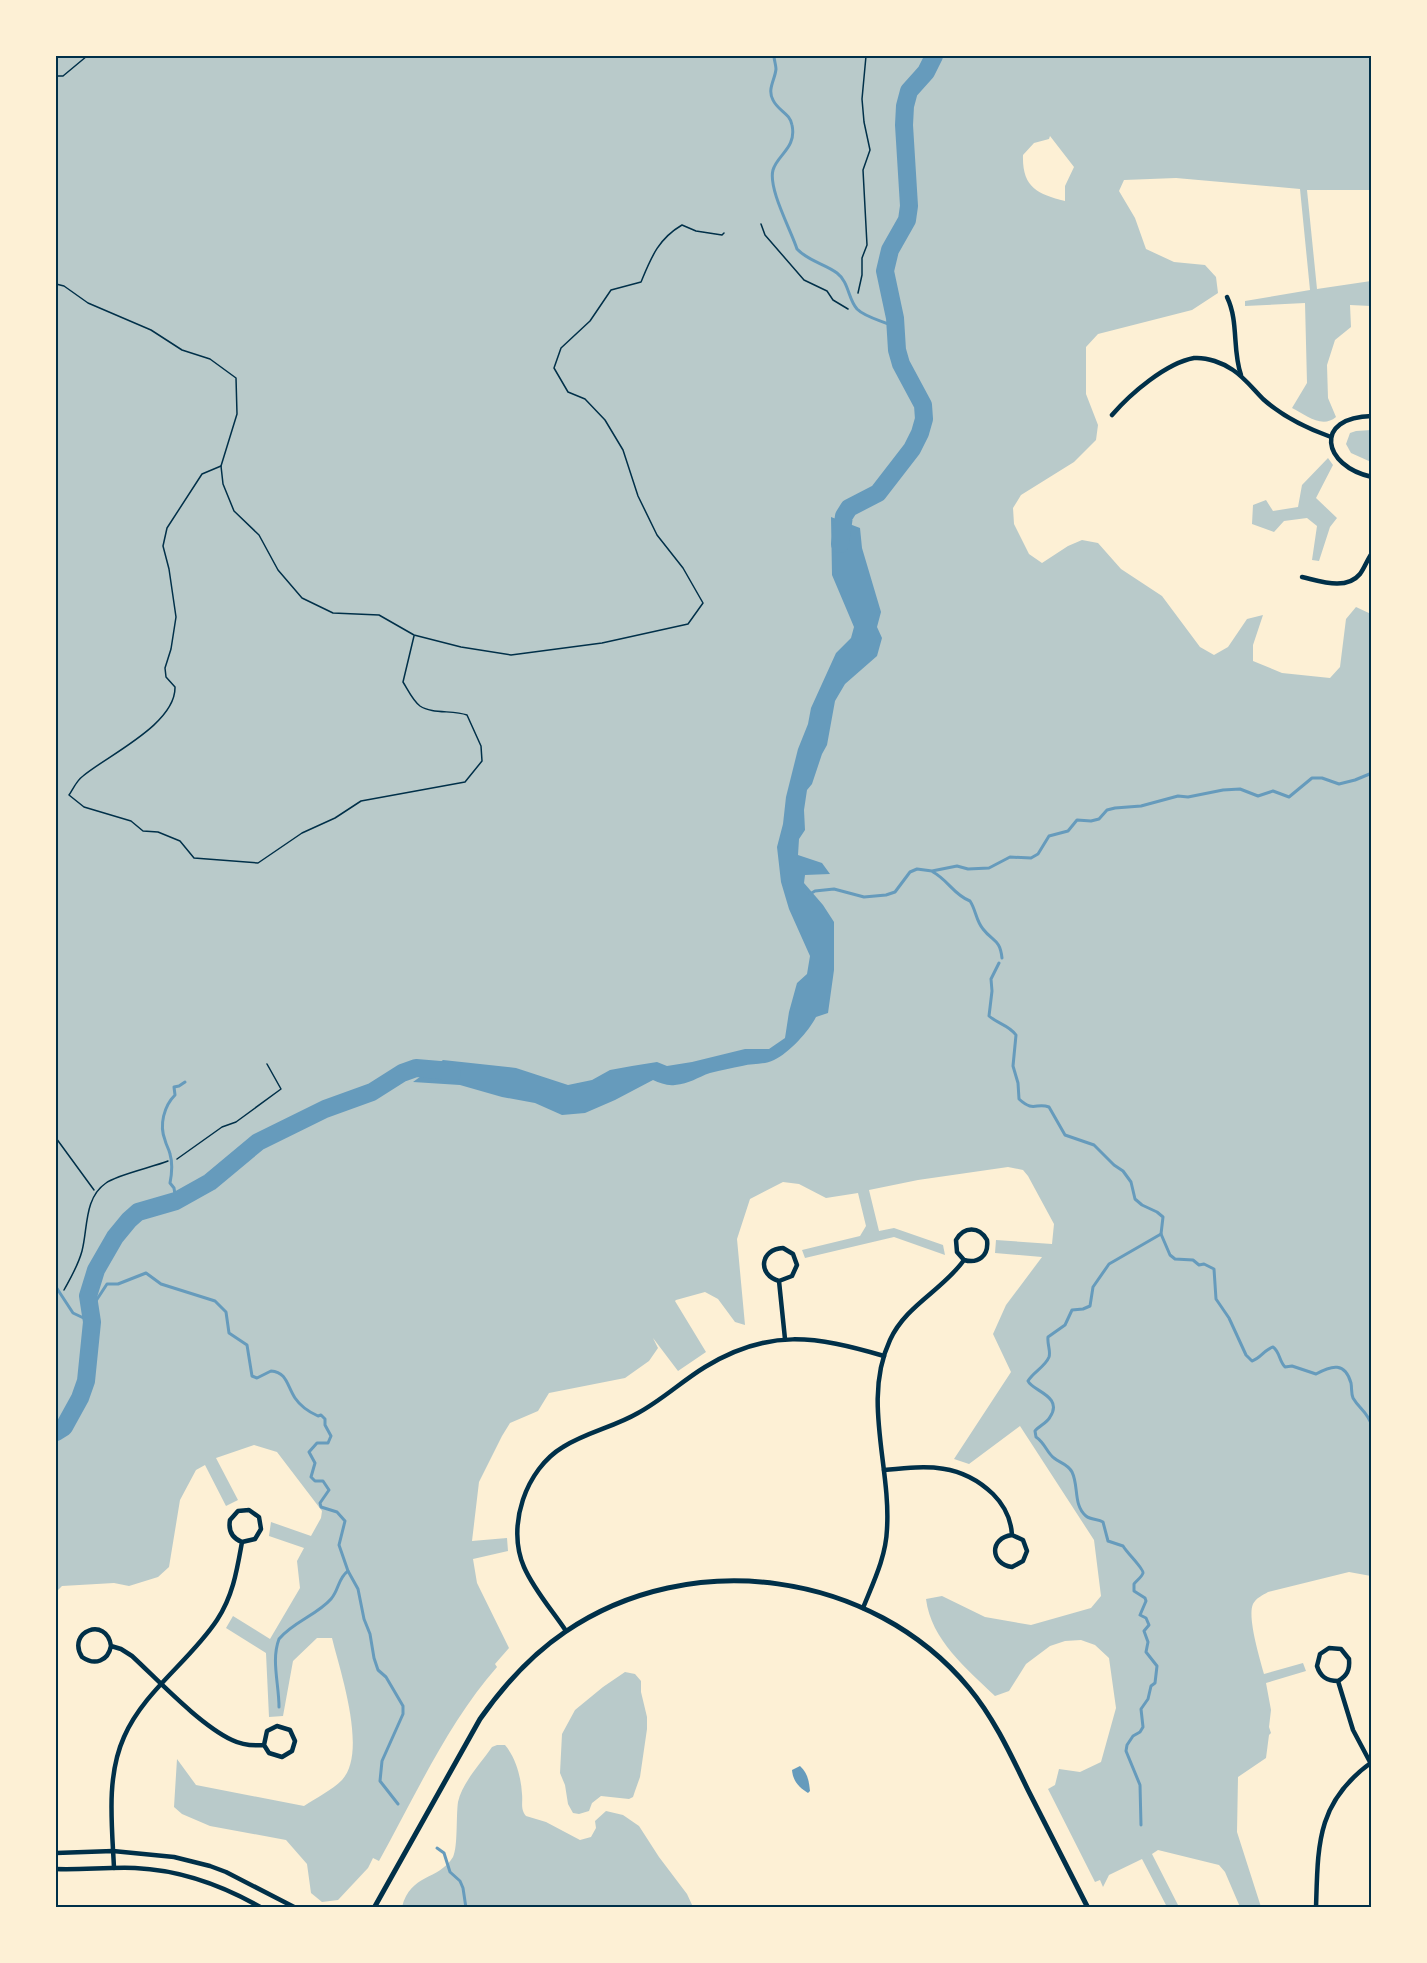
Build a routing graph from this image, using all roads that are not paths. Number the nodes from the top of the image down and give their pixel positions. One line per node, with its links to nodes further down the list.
1 (1227, 297): 2 (street)
2 (1242, 377): 3 (street); 5 (street)
3 (1112, 415)
4 (1371, 416): 5 (street)
5 (1331, 437): 6 (street)
6 (1371, 477)
7 (1371, 553): 8 (street)
8 (1302, 577)
9 (964, 1260): 9 (street); 12 (street)
10 (779, 1281): 10 (street); 11 (street)
11 (785, 1339): 12 (street); 17 (street)
12 (884, 1356): 13 (street)
13 (884, 1470): 14 (street); 16 (street)
14 (1012, 1535): 14 (street)
15 (242, 1542): 15 (street); 20 (street)
16 (863, 1608): 17 (street); 30 (street)
17 (566, 1631): 29 (street)
18 (111, 1647): 18 (street); 20 (street)
19 (1338, 1681): 19 (street); 22 (street)
20 (162, 1684): 21 (street); 23 (street)
21 (264, 1745): 21 (street)
22 (1371, 1762): 31 (street)
23 (113, 1851): 24 (street); 25 (street); 28 (street)
24 (56, 1853)
25 (114, 1868): 26 (street); 27 (street)
26 (56, 1869)
27 (262, 1908)
28 (296, 1908)
29 (374, 1908)
30 (1088, 1908)
31 (1316, 1908)

